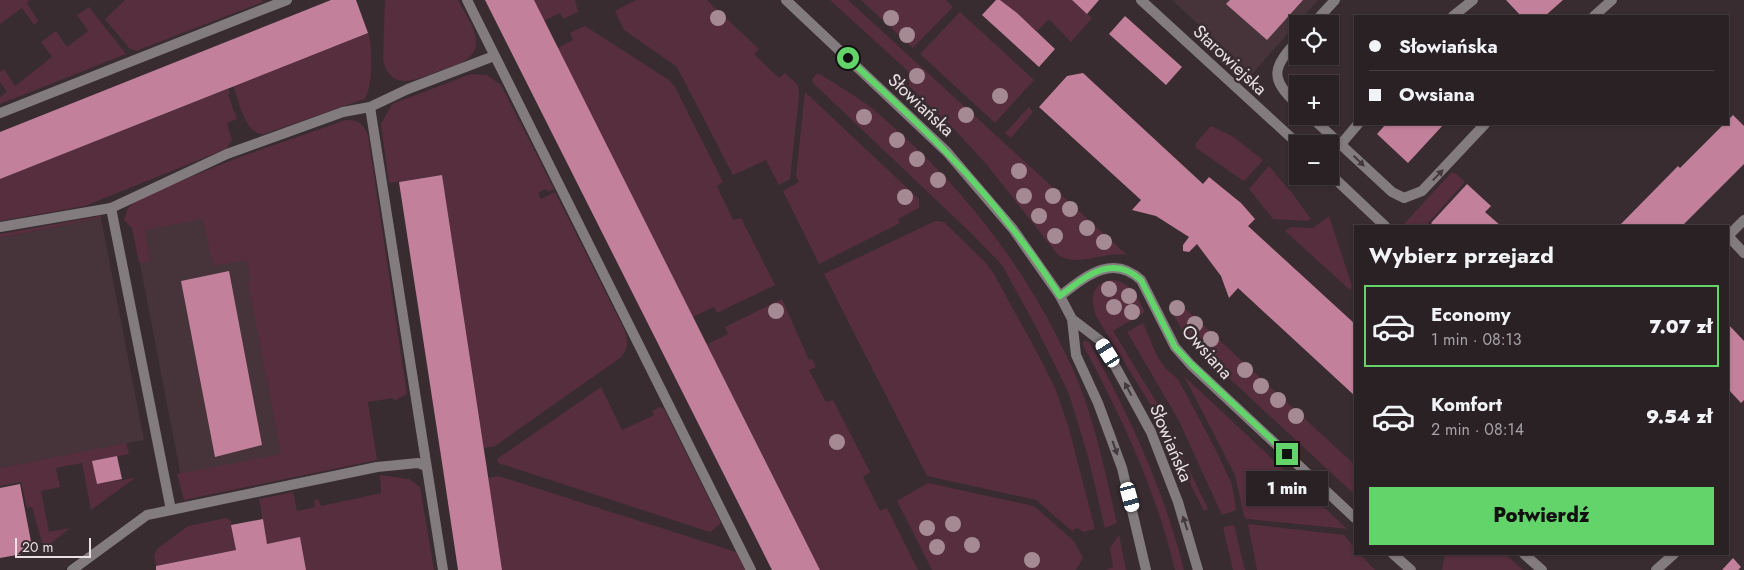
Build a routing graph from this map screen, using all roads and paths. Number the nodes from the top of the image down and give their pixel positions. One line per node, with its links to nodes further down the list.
1 (287, 0): 15 (street)
2 (467, 0): 12 (street)
3 (786, 0): 29 (street, Słowiańska)
4 (1141, 0): 19 (street, Starowiejska)
5 (1335, 0): 8 (street)
6 (1612, 0): 10 (street)
7 (1471, 1): 9 (street)
8 (1321, 15)
9 (1454, 15)
10 (1595, 15)
11 (1289, 51): 13 (street)
12 (494, 56): 14 (street); 39 (street)
13 (1289, 95)
14 (370, 107): 22 (street); 31 (street)
15 (0, 113)
16 (1320, 125): 20 (street)
17 (1357, 125): 20 (street)
18 (1484, 125): 20 (street, one-way to 18)
19 (1289, 136)
20 (1341, 144)
21 (1339, 183): 24 (street)
22 (111, 208): 25 (street); 32 (street)
23 (1744, 220): 26 (street)
24 (1384, 225)
25 (0, 227)
26 (1729, 235)
27 (1729, 237): 28 (street)
28 (1744, 253)
29 (1060, 296): 30 (street, Słowiańska); 33 (street, Owsiana)
30 (1072, 319): 40 (street, Słowiańska, one-way to 40); 41 (street, Słowiańska, one-way to 30)
31 (426, 466): 32 (street); 38 (street)
32 (171, 510): 37 (street)
33 (1354, 517)
34 (1525, 555): 43 (street)
35 (1673, 555): 44 (street)
36 (1400, 556): 42 (street)
37 (72, 570)
38 (443, 570)
39 (751, 570)
40 (1146, 570)
41 (1198, 570)
42 (1411, 570)
43 (1542, 570)
44 (1656, 570)

